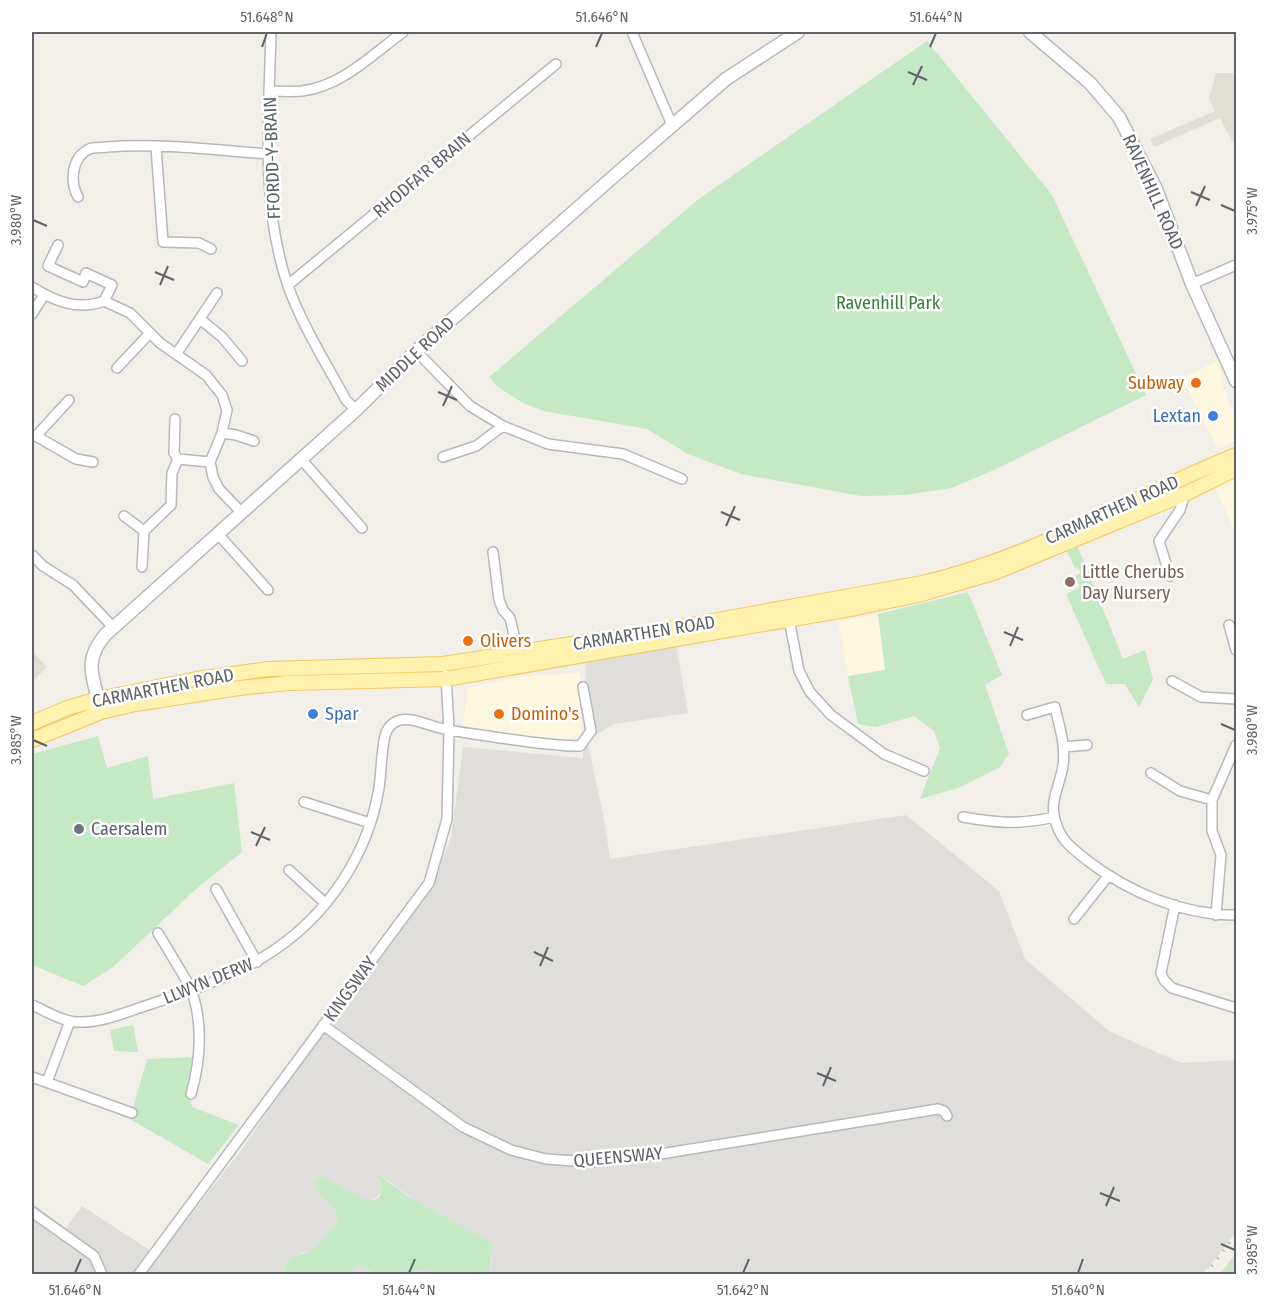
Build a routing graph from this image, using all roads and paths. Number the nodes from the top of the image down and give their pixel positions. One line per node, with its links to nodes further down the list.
1 (271, 32): 7 (street, FFORDD-Y-BRAIN)
2 (403, 32): 7 (street)
3 (632, 32): 8 (street)
4 (798, 32): 8 (street, MIDDLE ROAD)
5 (1030, 32): 15 (street, RAVENHILL ROAD)
6 (556, 64): 16 (street, RHODFA'R BRAIN)
7 (269, 91): 10 (street, FFORDD-Y-BRAIN)
8 (672, 125): 24 (street, MIDDLE ROAD)
9 (156, 147): 10 (street); 11 (street); 13 (street)
10 (269, 154): 16 (street, FFORDD-Y-BRAIN)
11 (78, 197)
12 (58, 245): 20 (street)
13 (211, 249)
14 (1236, 265): 15 (street)
15 (1192, 284): 28 (street, RAVENHILL ROAD)
16 (288, 285): 30 (street, FFORDD-Y-BRAIN)
17 (32, 287): 19 (street)
18 (217, 293): 22 (street)
19 (44, 295): 20 (street); 21 (street)
20 (104, 302): 23 (street)
21 (32, 314)
22 (200, 319): 25 (street); 26 (street)
23 (150, 333): 25 (street); 27 (street)
24 (416, 351): 30 (street, MIDDLE ROAD); 32 (street)
25 (177, 353): 33 (street)
26 (242, 361)
27 (117, 368)
28 (1236, 381)
29 (69, 400): 34 (street)
30 (356, 410): 39 (street, MIDDLE ROAD)
31 (175, 419): 38 (street)
32 (503, 426): 37 (street); 43 (street)
33 (222, 433): 35 (street); 41 (street)
34 (34, 436): 40 (street)
35 (254, 441)
36 (1236, 454): 59 (main road, CARMARTHEN ROAD)
37 (443, 457)
38 (178, 459): 41 (street); 48 (street)
39 (301, 459): 45 (street, MIDDLE ROAD); 47 (street)
40 (93, 462)
41 (210, 462): 45 (street)
42 (1236, 469): 44 (main road, CARMARTHEN ROAD)
43 (682, 479)
44 (1185, 494): 53 (street); 55 (main road, CARMARTHEN ROAD)
45 (242, 513): 49 (street, MIDDLE ROAD)
46 (124, 516): 48 (street)
47 (362, 528)
48 (144, 531): 52 (street)
49 (218, 534): 54 (street); 57 (street, MIDDLE ROAD)
50 (493, 552): 59 (street)
51 (32, 555): 57 (street)
52 (142, 567)
53 (1170, 576)
54 (268, 590)
55 (789, 619): 61 (main road, CARMARTHEN ROAD); 73 (street)
56 (1229, 625): 58 (street)
57 (113, 627): 65 (street, MIDDLE ROAD)
58 (1236, 650)
59 (518, 652): 60 (main road, CARMARTHEN ROAD)
60 (443, 664): 61 (street, KINGSWAY); 65 (main road, CARMARTHEN ROAD)
61 (446, 679): 65 (main road, CARMARTHEN ROAD); 68 (street, KINGSWAY)
62 (1172, 681): 64 (street)
63 (583, 687): 68 (street, LLWYN DERW)
64 (1236, 699)
65 (100, 706): 67 (main road, CARMARTHEN ROAD); 69 (main road, CARMARTHEN ROAD)
66 (1027, 714): 72 (street)
67 (32, 723)
68 (449, 730): 79 (street, LLWYN DERW); 94 (street, KINGSWAY)
69 (32, 740)
70 (1087, 745): 72 (street)
71 (1236, 745): 75 (street)
72 (1064, 747): 78 (street)
73 (924, 771)
74 (1151, 773): 75 (street)
75 (1212, 800): 85 (street)
76 (304, 802): 79 (street)
77 (963, 817): 78 (street)
78 (1054, 817): 81 (street)
79 (370, 823): 83 (street, LLWYN DERW)
80 (289, 870): 83 (street)
81 (1108, 876): 84 (street); 87 (street)
82 (216, 889): 89 (street)
83 (325, 903): 89 (street, LLWYN DERW)
84 (1175, 905): 85 (street); 92 (street)
85 (1216, 915): 86 (street)
86 (1236, 915)
87 (1074, 919)
88 (158, 933): 90 (street)
89 (257, 962): 90 (street, LLWYN DERW)
90 (192, 991): 93 (street, LLWYN DERW); 97 (street)
91 (32, 1005): 93 (street, LLWYN DERW)
92 (1236, 1008)
93 (70, 1021): 96 (street)
94 (323, 1025): 99 (street, QUEENSWAY); 102 (street, KINGSWAY)
95 (32, 1077): 96 (street)
96 (47, 1082): 98 (street)
97 (191, 1094)
98 (132, 1113)
99 (947, 1116)
100 (32, 1212): 101 (street)
101 (102, 1275)
102 (139, 1275)

